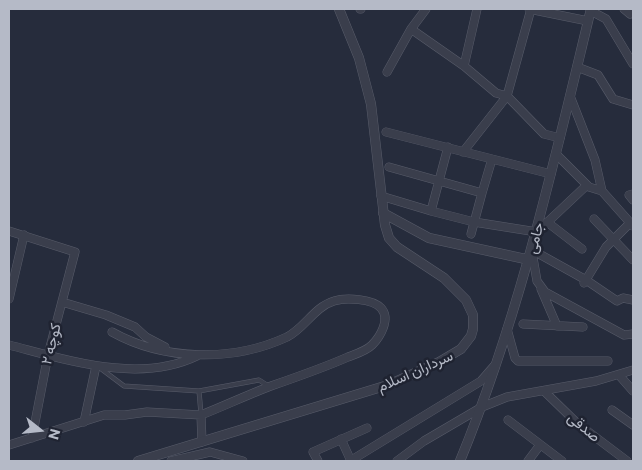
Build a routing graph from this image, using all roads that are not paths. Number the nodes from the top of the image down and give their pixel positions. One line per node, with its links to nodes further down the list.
1 (339, 9): 31 (street, سرداران اسلام)
2 (426, 9): 10 (street)
3 (477, 9): 12 (street)
4 (530, 9): 8 (street); 15 (street)
5 (624, 9): 7 (street)
6 (591, 10): 9 (street, جامی); 11 (street)
7 (633, 10)
8 (558, 12): 9 (street)
9 (588, 21): 13 (street, جامی)
10 (410, 29): 12 (street); 14 (street)
11 (633, 64)
12 (464, 66): 15 (street)
13 (577, 67): 16 (street, جامی); 17 (street)
14 (387, 72)
15 (507, 96): 19 (street); 21 (street)
16 (570, 96): 19 (street, جامی); 28 (street)
17 (633, 105)
18 (386, 132): 20 (street)
19 (560, 138): 22 (street, جامی)
20 (448, 148): 21 (street); 26 (street)
21 (463, 152): 23 (street)
22 (556, 154): 25 (street, جامی); 27 (street)
23 (492, 159): 25 (street); 29 (street)
24 (389, 167): 26 (street)
25 (551, 174): 40 (street, جامی)
26 (440, 180): 29 (street); 33 (street)
27 (587, 185): 28 (street); 37 (street)
28 (602, 191): 38 (street)
29 (482, 193): 36 (street)
30 (633, 194): 32 (street)
31 (381, 196): 33 (street); 34 (street, سرداران اسلام)
32 (633, 200)
33 (431, 211): 36 (street)
34 (383, 212): 46 (street); 81 (street, سرداران اسلام)
35 (594, 218): 43 (street)
36 (474, 222): 40 (street); 41 (street)
37 (547, 222): 40 (street); 44 (street)
38 (632, 224): 43 (street)
39 (9, 231): 42 (street)
40 (536, 232): 45 (street, جامی)
41 (471, 234)
42 (24, 235): 50 (street); 52 (street, کوچه ۲)
43 (613, 240): 47 (street); 48 (street)
44 (582, 249)
45 (532, 250): 46 (street, جامی); 48 (street); 49 (street)
46 (530, 260): 56 (street, جامی)
47 (633, 260)
48 (585, 282): 51 (street)
49 (540, 288): 54 (street); 58 (street)
50 (9, 299)
51 (633, 300)
52 (62, 302): 60 (street); 61 (street, کوچه ۲)
53 (523, 324): 54 (street)
54 (557, 326): 55 (street)
55 (583, 327)
56 (507, 329): 63 (street); 64 (street, جامی)
57 (112, 332): 60 (street)
58 (633, 334)
59 (9, 345): 61 (street)
60 (174, 351): 62 (street)
61 (48, 355): 65 (street); 79 (street, کوچه ۲)
62 (197, 356): 65 (street); 68 (street)
63 (608, 361)
64 (496, 364): 72 (street, جامی); 90 (street)
65 (96, 366): 71 (lane); 76 (street)
66 (633, 370): 67 (street)
67 (619, 375): 69 (street); 70 (street)
68 (270, 387): 71 (lane); 74 (street)
69 (544, 390): 72 (street); 95 (street, صدقی)
70 (633, 391)
71 (199, 392): 74 (lane)
72 (482, 407): 91 (street); 92 (street, جامی)
73 (612, 410): 77 (street)
74 (201, 415): 76 (street); 81 (street)
75 (508, 420): 82 (street)
76 (84, 422): 79 (street)
77 (633, 425)
78 (367, 428): 80 (street)
79 (32, 438): 83 (street)
80 (341, 439): 89 (street); 90 (street)
81 (202, 442): 86 (street, سرداران اسلام)
82 (540, 444): 93 (street); 94 (street)
83 (9, 445)
84 (217, 457): 85 (street); 88 (street)
85 (186, 459): 87 (street)
86 (138, 461)
87 (171, 461)
88 (244, 461)
89 (318, 461)
90 (350, 461)
91 (397, 461)
92 (460, 461)
93 (528, 461)
94 (562, 461)
95 (627, 461)

